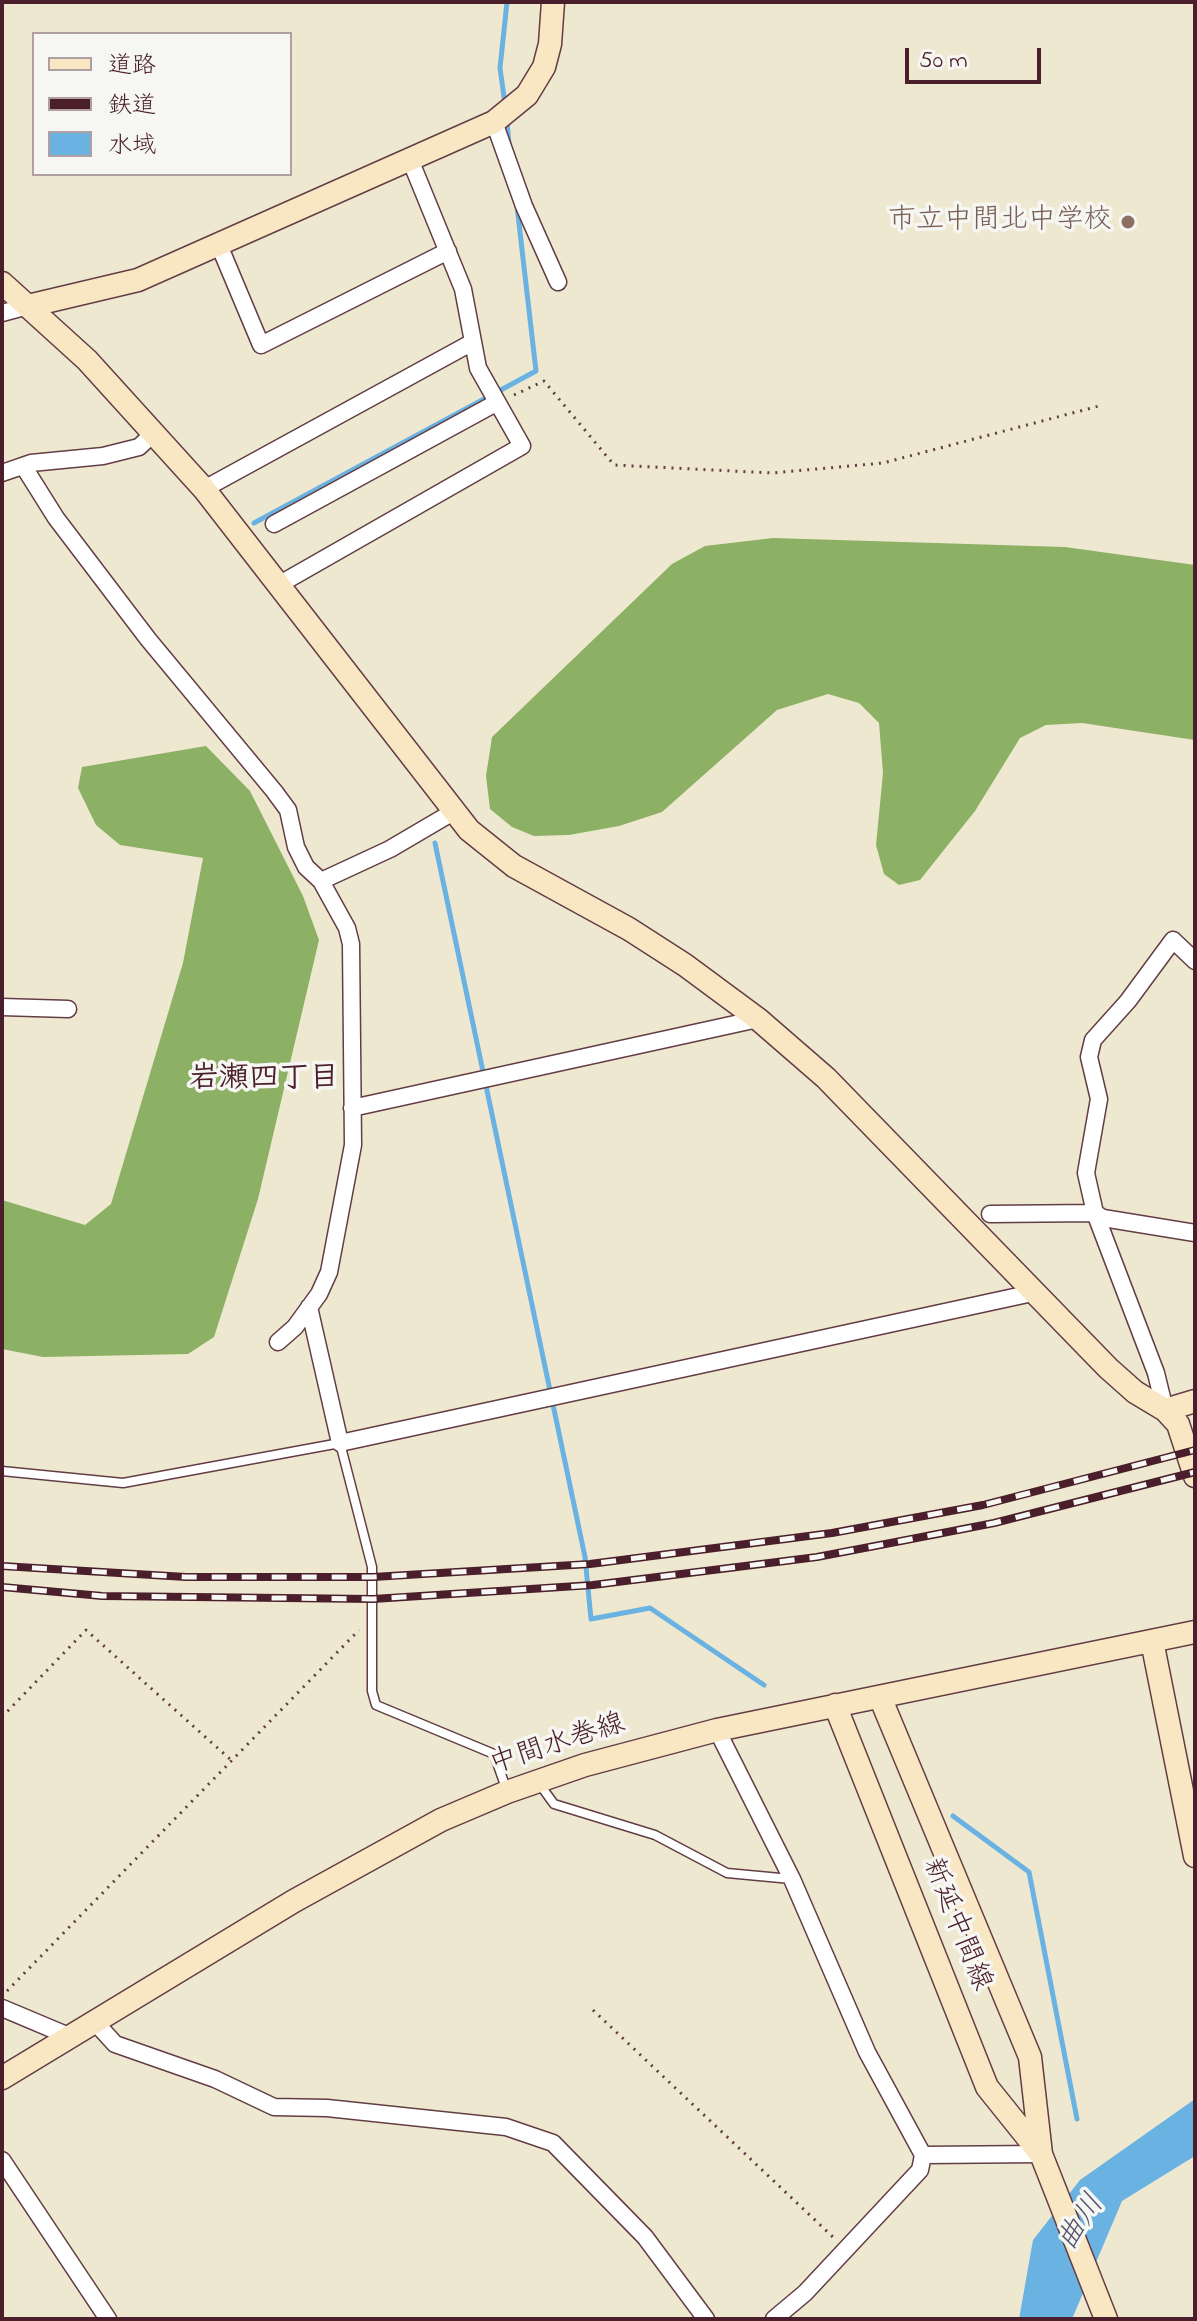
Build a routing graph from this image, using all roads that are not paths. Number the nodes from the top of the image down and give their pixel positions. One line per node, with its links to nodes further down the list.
1 (553, 2): 2 (street)
2 (494, 122): 3 (street); 6 (street)
3 (409, 157): 4 (street); 5 (street)
4 (219, 245): 5 (street); 8 (street)
5 (448, 251): 10 (street)
6 (558, 282)
7 (2, 283): 8 (street)
8 (28, 306): 9 (street); 12 (street)
9 (2, 313)
10 (471, 343): 11 (street); 15 (street)
11 (496, 403): 16 (street); 17 (street)
12 (154, 433): 13 (street); 15 (street)
13 (24, 467): 14 (street); 19 (street)
14 (2, 473)
15 (204, 489): 17 (street)
16 (274, 524)
17 (280, 584): 18 (street)
18 (453, 812): 19 (street); 23 (street)
19 (321, 881): 24 (street)
20 (1195, 961): 25 (street)
21 (2, 1007): 22 (street)
22 (68, 1009)
23 (758, 1019): 24 (street); 28 (street)
24 (352, 1108): 29 (street)
25 (1095, 1213): 26 (street); 27 (street); 32 (street)
26 (990, 1214)
27 (1195, 1233)
28 (1037, 1292): 32 (street); 33 (street)
29 (309, 1307): 30 (street); 33 (street)
30 (278, 1342)
31 (1195, 1401): 32 (street)
32 (1165, 1410): 35 (street)
33 (340, 1443): 34 (lane); 42 (lane)
34 (2, 1471)
35 (1195, 1476)
36 (1195, 1632): 37 (street, 中間水巻線)
37 (1152, 1641): 38 (street, 中間水巻線); 43 (street)
38 (880, 1697): 39 (street, 中間水巻線); 49 (street, 新延中間線)
39 (835, 1705): 40 (street, 中間水巻線); 49 (street, 新延中間線)
40 (717, 1730): 41 (street, 中間水巻線); 44 (street)
41 (538, 1782): 42 (street, 中間水巻線); 44 (lane)
42 (507, 1792): 46 (street, 中間水巻線)
43 (1195, 1856)
44 (792, 1879): 50 (street)
45 (2, 2008): 47 (street)
46 (95, 2022): 47 (street, 中間水巻線); 53 (street)
47 (71, 2037): 48 (street, 中間水巻線)
48 (2, 2078)
49 (1041, 2154): 50 (street); 55 (street, 新延中間線)
50 (923, 2155): 54 (street)
51 (2, 2160): 52 (street)
52 (108, 2319)
53 (706, 2319)
54 (774, 2319)
55 (1106, 2319)

